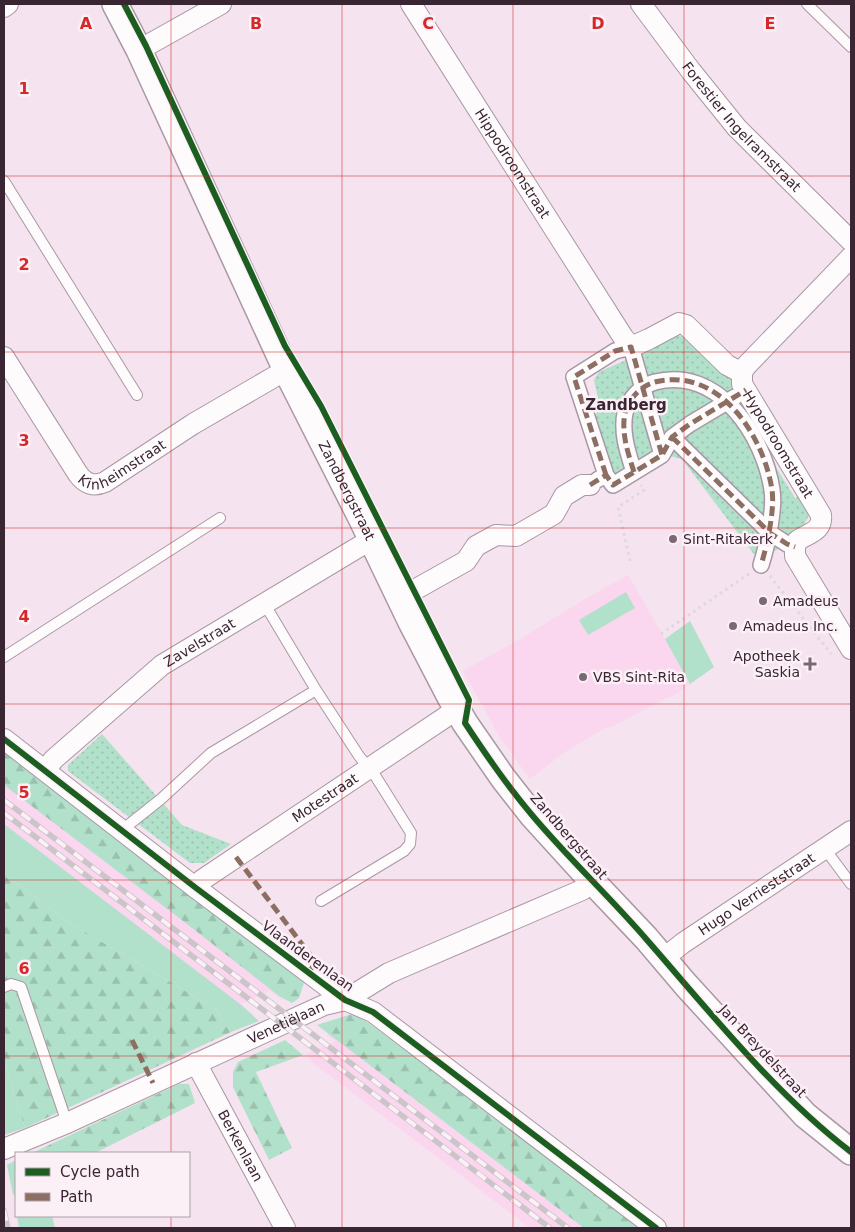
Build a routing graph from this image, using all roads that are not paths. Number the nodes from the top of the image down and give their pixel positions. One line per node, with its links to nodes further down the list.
1 (8, 4): 7 (street)
2 (115, 4): 9 (street, Zandbergstraat)
3 (221, 4): 9 (street)
4 (411, 4): 13 (street, Hippodroomstraat)
5 (641, 4): 11 (street, Forestier Ingelramstraat)
6 (807, 4): 8 (lane)
7 (4, 7)
8 (851, 47)
9 (139, 50): 15 (street, Zandbergstraat)
10 (4, 181): 19 (lane)
11 (851, 241)
12 (851, 257): 16 (street)
13 (631, 347): 16 (street, Hypodroomstraat); 18 (street); 24 (street)
14 (4, 357): 17 (street, Kinheimstraat)
15 (286, 370): 17 (street, Kinheimstraat); 27 (street, Zandbergstraat)
16 (744, 382): 20 (street); 28 (street, Hypodroomstraat)
17 (11, 384)
18 (642, 387): 20 (street); 22 (street); 23 (street)
19 (137, 395)
20 (728, 402): 21 (street); 26 (street)
21 (672, 437): 22 (street); 26 (street)
22 (662, 455): 23 (street)
23 (634, 472): 24 (street)
24 (598, 480): 30 (street)
25 (220, 518): 33 (lane)
26 (770, 533): 28 (street); 29 (street)
27 (372, 539): 30 (street, Zandbergstraat); 31 (street, Zavelstraat)
28 (794, 547): 32 (street)
29 (761, 565)
30 (400, 598): 35 (street, Zandbergstraat)
31 (264, 603): 34 (lane); 38 (street, Zavelstraat)
32 (842, 653)
33 (4, 658)
34 (316, 690): 37 (lane); 39 (lane)
35 (456, 710): 37 (street, Motestraat); 42 (street, Zandbergstraat)
36 (4, 739): 38 (street, Vlaanderenlaan)
37 (368, 767): 44 (street, Motestraat); 45 (lane)
38 (45, 770): 39 (street, Vlaanderenlaan)
39 (122, 830): 44 (street, Vlaanderenlaan)
40 (851, 831): 41 (street, Hugo Verrieststraat)
41 (825, 849): 43 (lane); 46 (street, Hugo Verrieststraat)
42 (592, 881): 46 (street, Zandbergstraat); 48 (street, Venetiëlaan)
43 (851, 884)
44 (196, 888): 48 (street, Vlaanderenlaan)
45 (321, 901)
46 (663, 959): 52 (street, Jan Breydelstraat)
47 (4, 987): 50 (lane)
48 (345, 1000): 49 (street, Venetiëlaan); 54 (street, Vlaanderenlaan)
49 (196, 1064): 50 (street, Venetiëlaan); 53 (street, Berkenlaan)
50 (67, 1123): 51 (street, Venetiëlaan)
51 (4, 1149)
52 (851, 1152)
53 (285, 1228)
54 (656, 1228)

